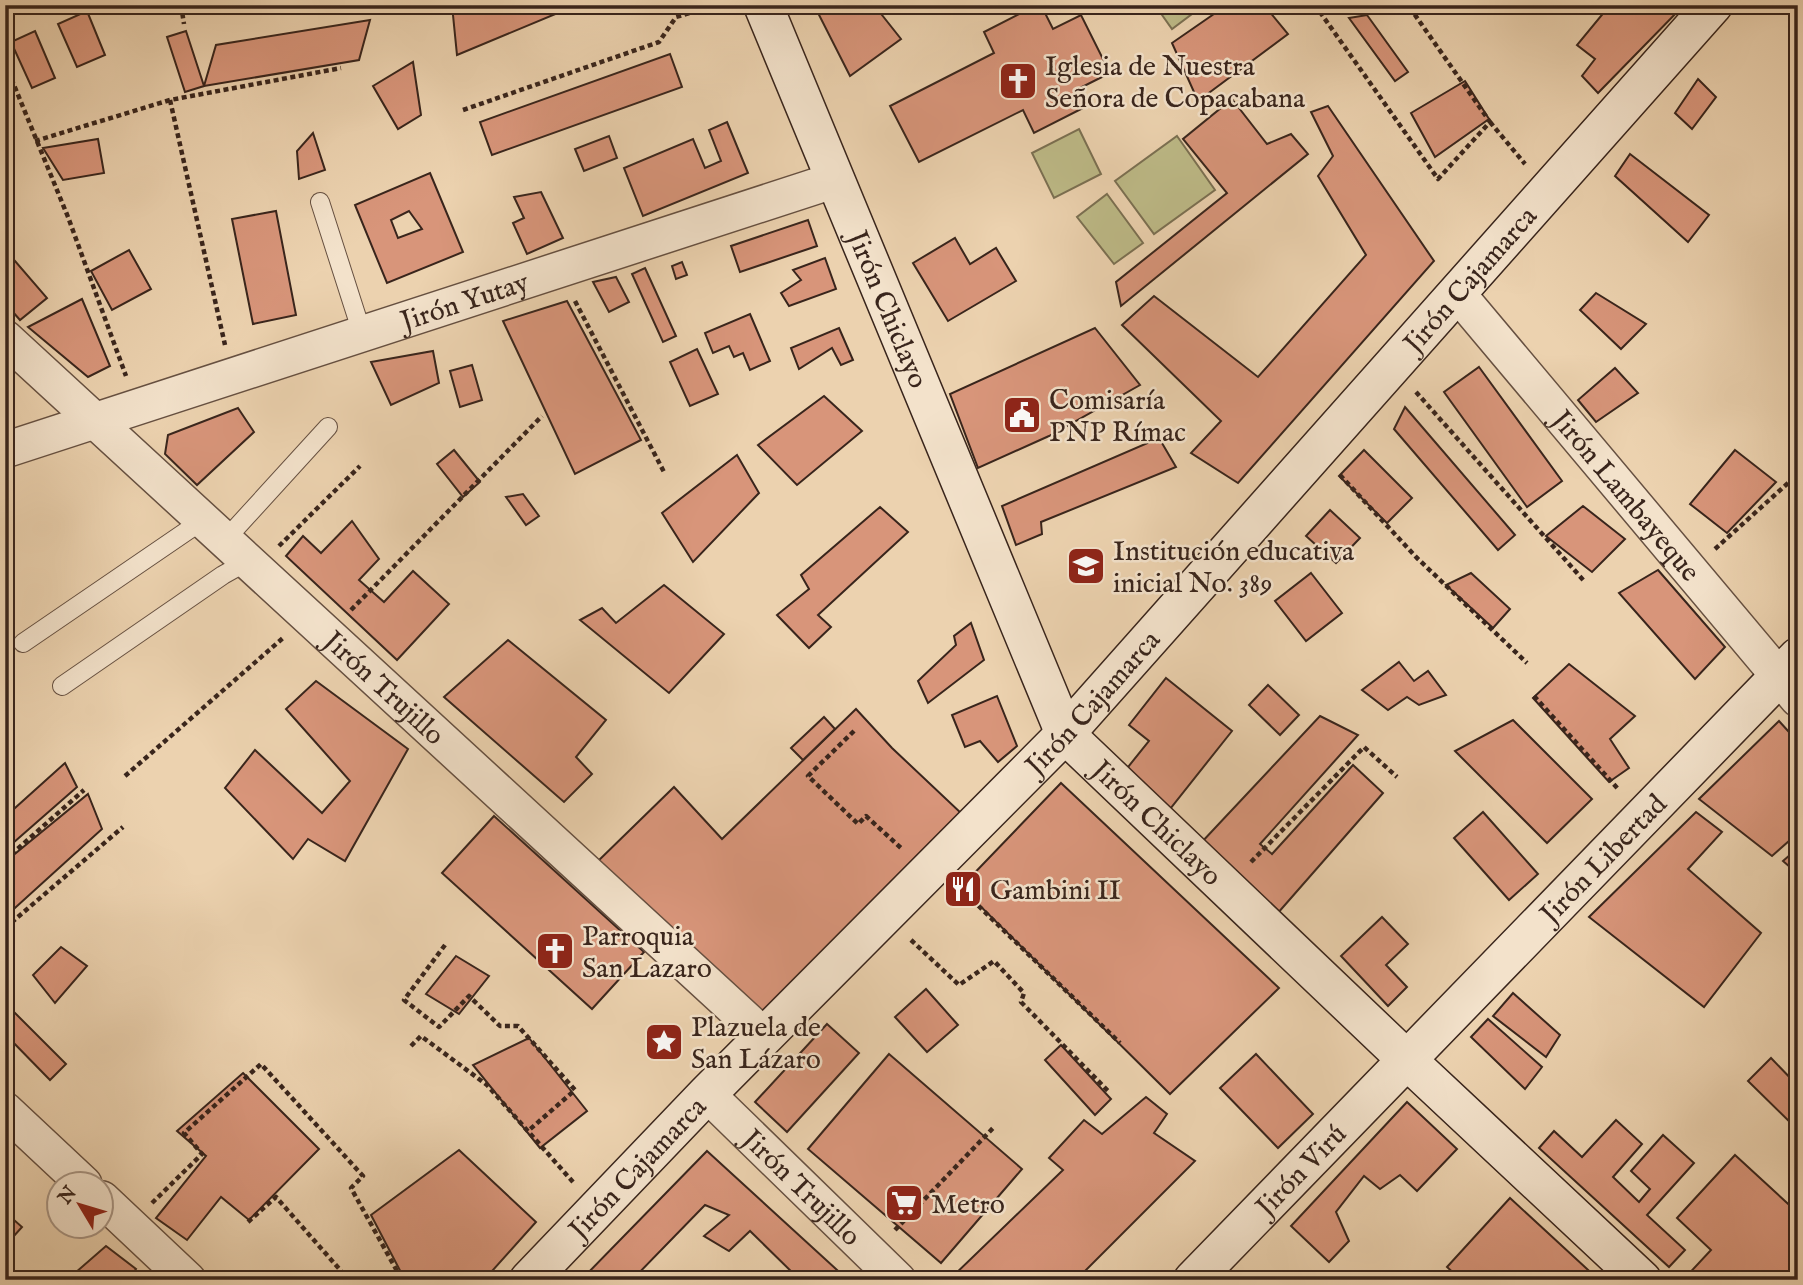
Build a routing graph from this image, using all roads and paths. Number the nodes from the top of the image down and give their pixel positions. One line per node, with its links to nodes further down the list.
1 (181, 5): 9 (path)
2 (266, 5): 8 (path)
3 (718, 5): 13 (path)
4 (763, 5): 16 (street, Jirón Chiclayo)
5 (1315, 5): 14 (path)
6 (1408, 5): 14 (path)
7 (1713, 5): 17 (street, Jirón Cajamarca)
8 (267, 14)
9 (184, 24)
10 (5, 63): 15 (path)
11 (341, 68): 12 (path)
12 (170, 100): 15 (path); 24 (path)
13 (463, 110)
14 (1490, 121): 17 (path)
15 (36, 141): 25 (path)
16 (835, 180): 19 (street, Jirón Yutay); 44 (street, Jirón Chiclayo)
17 (1548, 191): 20 (street, Jirón Cajamarca)
18 (320, 202): 21 (lane)
19 (559, 269): 21 (street, Jirón Yutay); 32 (path)
20 (1457, 293): 23 (street, Jirón Cajamarca); 35 (street, Jirón Lambayeque)
21 (362, 334): 24 (street, Jirón Yutay)
22 (5, 338): 27 (street, Jirón Trujillo)
23 (1392, 365): 30 (street, Jirón Cajamarca); 36 (path)
24 (232, 375): 25 (street, Jirón Yutay)
25 (137, 406): 27 (street, Jirón Yutay)
26 (542, 416): 37 (path)
27 (94, 420): 29 (street, Jirón Yutay); 34 (street, Jirón Trujillo)
28 (328, 427): 34 (lane)
29 (5, 450)
30 (1317, 450): 39 (path); 44 (street, Jirón Cajamarca)
31 (360, 466): 34 (path)
32 (665, 474)
33 (1798, 474): 35 (path)
34 (233, 547): 37 (street, Jirón Trujillo); 38 (lane); 41 (lane)
35 (1690, 572): 40 (street, Jirón Lambayeque)
36 (1585, 582)
37 (317, 625): 45 (path); 56 (street, Jirón Trujillo)
38 (23, 643)
39 (1527, 663)
40 (1791, 677): 48 (street, Jirón Libertad)
41 (62, 686)
42 (1534, 696): 48 (path)
43 (854, 731): 51 (path)
44 (1065, 734): 51 (street, Jirón Cajamarca); 52 (street, Jirón Chiclayo)
45 (125, 776)
46 (1397, 777): 52 (path)
47 (84, 790): 50 (path)
48 (1643, 816): 59 (street, Jirón Libertad)
49 (123, 827): 54 (path)
50 (5, 860)
51 (931, 868): 53 (street, Jirón Cajamarca); 57 (path)
52 (1226, 888): 59 (street, Jirón Chiclayo)
53 (884, 916): 56 (street, Jirón Cajamarca); 60 (path)
54 (5, 928)
55 (445, 944): 64 (path)
56 (764, 1037): 61 (street, Jirón Cajamarca)
57 (1120, 1043)
58 (411, 1046): 64 (path)
59 (1407, 1060): 76 (street, Jirón Virú); 77 (street, Jirón Chiclayo)
60 (1110, 1093)
61 (707, 1094): 66 (street, Jirón Cajamarca); 70 (street, Jirón Trujillo)
62 (5, 1110): 65 (street)
63 (994, 1127): 70 (path)
64 (528, 1131): 66 (path)
65 (69, 1170)
66 (597, 1209): 74 (street, Jirón Cajamarca)
67 (116, 1212): 69 (street)
68 (248, 1222): 72 (path)
69 (129, 1225): 71 (street); 73 (path)
70 (872, 1254): 75 (street, Jirón Trujillo)
71 (188, 1280)
72 (349, 1280)
73 (402, 1280)
74 (529, 1280)
75 (898, 1280)
76 (1193, 1280)
77 (1642, 1280)

